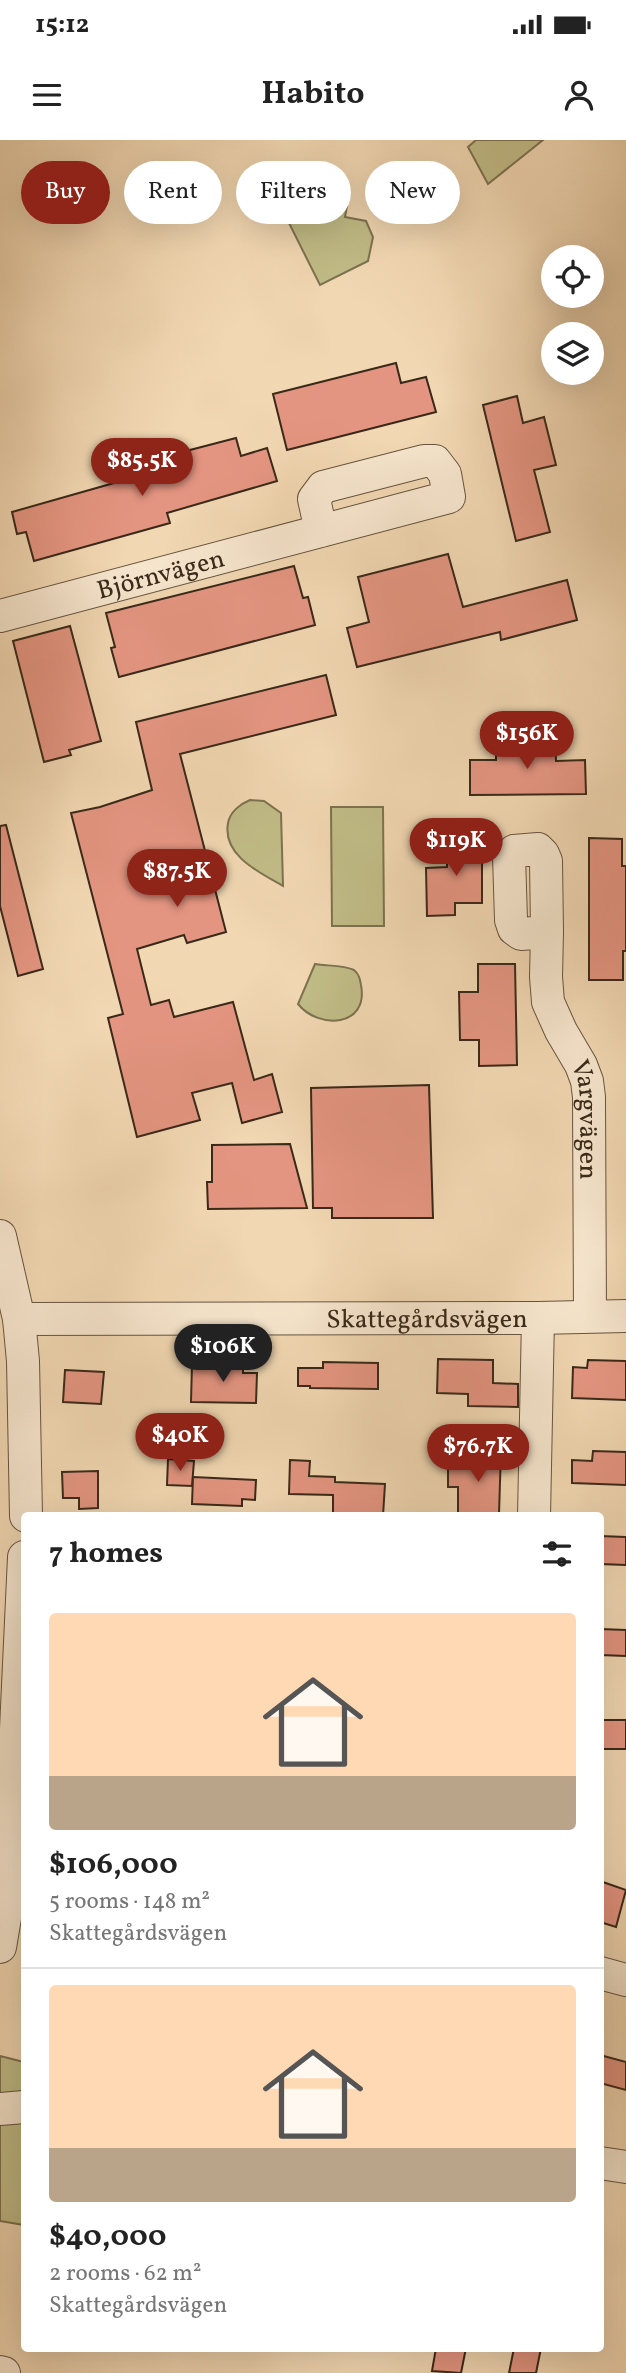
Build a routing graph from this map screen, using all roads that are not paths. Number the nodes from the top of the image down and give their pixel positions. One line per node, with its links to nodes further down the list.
1 (321, 531): 2 (street, Björnvägen)
2 (0, 616)
3 (547, 932): 5 (street, Vargvägen)
4 (0, 1236): 8 (street)
5 (590, 1316): 6 (street, Skattegårdsvägen); 7 (street, Skattegårdsvägen)
6 (626, 1316)
7 (538, 1318): 8 (street, Skattegårdsvägen); 10 (street)
8 (19, 1319): 9 (street)
9 (26, 1512)
10 (534, 1512)
11 (21, 1636): 12 (street)
12 (11, 1900): 13 (street)
13 (0, 1947)
14 (604, 1974): 15 (street)
15 (626, 1980)
16 (21, 2107): 17 (street)
17 (0, 2109)
18 (604, 2164): 19 (street)
19 (626, 2167)

